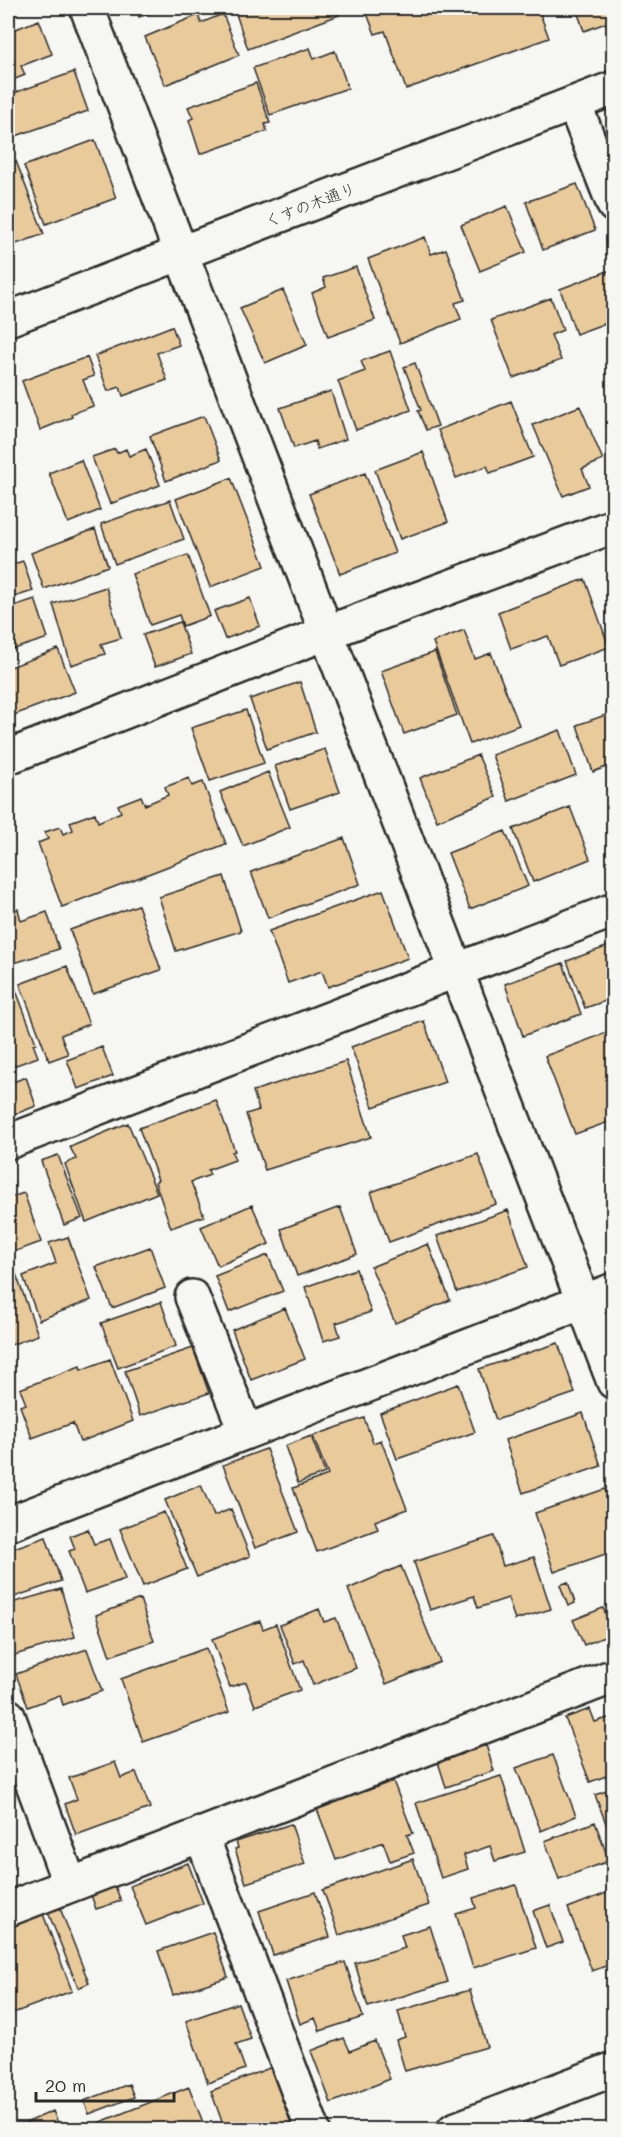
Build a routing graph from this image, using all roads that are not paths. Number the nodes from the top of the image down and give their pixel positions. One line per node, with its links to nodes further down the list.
1 (87, 8): 5 (street)
2 (614, 88): 3 (street, くすの木通り)
3 (574, 103): 4 (street); 5 (street, くすの木通り)
4 (614, 205)
5 (180, 254): 6 (street, くすの木通り); 8 (street)
6 (8, 319)
7 (614, 526): 8 (street)
8 (326, 633): 9 (street); 11 (street)
9 (8, 757)
10 (614, 910): 11 (street)
11 (455, 971): 12 (street); 15 (street)
12 (8, 1142)
13 (614, 1290): 15 (street)
14 (192, 1297): 17 (street)
15 (583, 1302): 16 (street); 17 (street)
16 (614, 1382)
17 (246, 1432): 18 (street)
18 (8, 1524)
19 (614, 1676): 21 (street)
20 (8, 1716): 22 (street)
21 (201, 1834): 22 (street); 25 (street)
22 (70, 1884): 23 (street)
23 (8, 1908)
24 (614, 2069): 26 (street)
25 (313, 2130)
26 (454, 2130)

